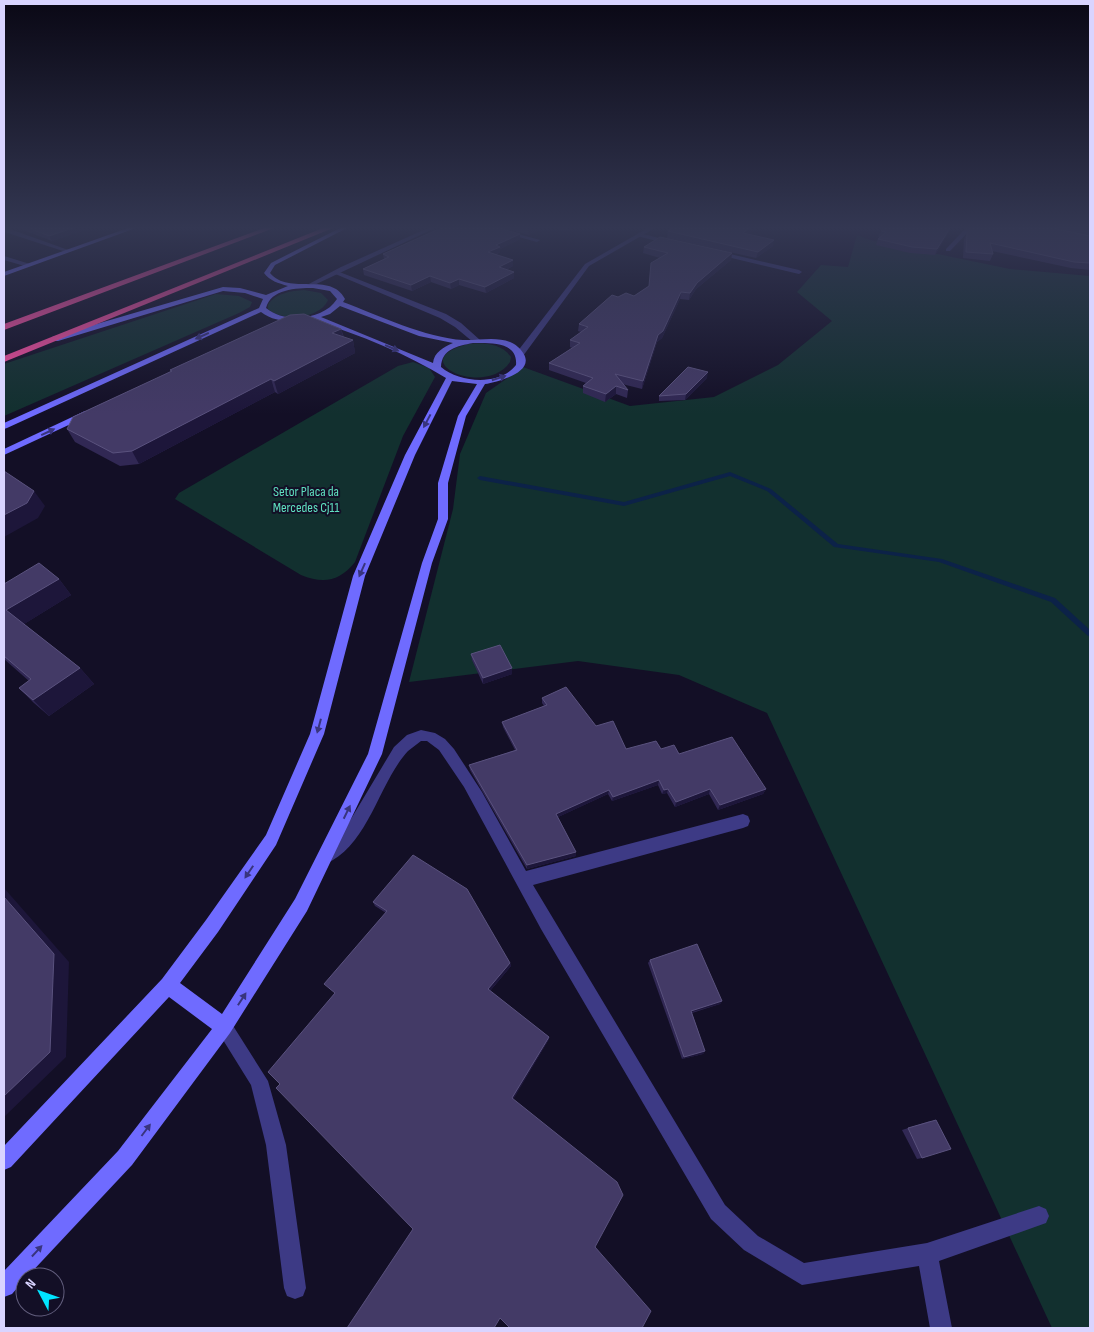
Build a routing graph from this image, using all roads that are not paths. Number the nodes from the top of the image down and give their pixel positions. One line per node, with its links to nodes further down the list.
1 (103, 290): 16 (highway)
2 (176, 290): 21 (highway)
3 (219, 290): 21 (street)
4 (245, 290): 9 (street)
5 (283, 290): 9 (street)
6 (335, 290): 10 (street)
7 (380, 290): 20 (street)
8 (567, 290): 23 (street)
9 (267, 298): 11 (street)
10 (340, 303): 12 (street); 14 (street)
11 (262, 309): 13 (street); 29 (street, one-way to 29)
12 (314, 317): 13 (street); 19 (street)
13 (290, 320): 17 (street)
14 (384, 322): 15 (street); 22 (street)
15 (376, 326)
16 (4, 327)
17 (272, 328)
18 (368, 331): 19 (street)
19 (359, 335): 25 (street, one-way to 25)
20 (476, 340): 22 (street); 23 (street)
21 (50, 341): 24 (highway)
22 (462, 342): 25 (street)
23 (520, 354): 27 (street, one-way to 23)
24 (4, 359)
25 (437, 369): 26 (street)
26 (450, 378): 27 (street); 34 (street, one-way to 34)
27 (482, 382): 32 (street, one-way to 27)
28 (94, 410): 30 (street, one-way to 28)
29 (4, 426)
30 (4, 452)
31 (743, 821): 33 (street)
32 (325, 857): 33 (street); 35 (street, one-way to 32)
33 (522, 880): 38 (street)
34 (168, 985): 35 (street); 36 (street)
35 (224, 1027): 39 (street, one-way to 35); 40 (street)
36 (4, 1160)
37 (1039, 1216): 38 (street)
38 (927, 1254): 41 (street)
39 (4, 1286)
40 (295, 1288)
41 (942, 1328)

